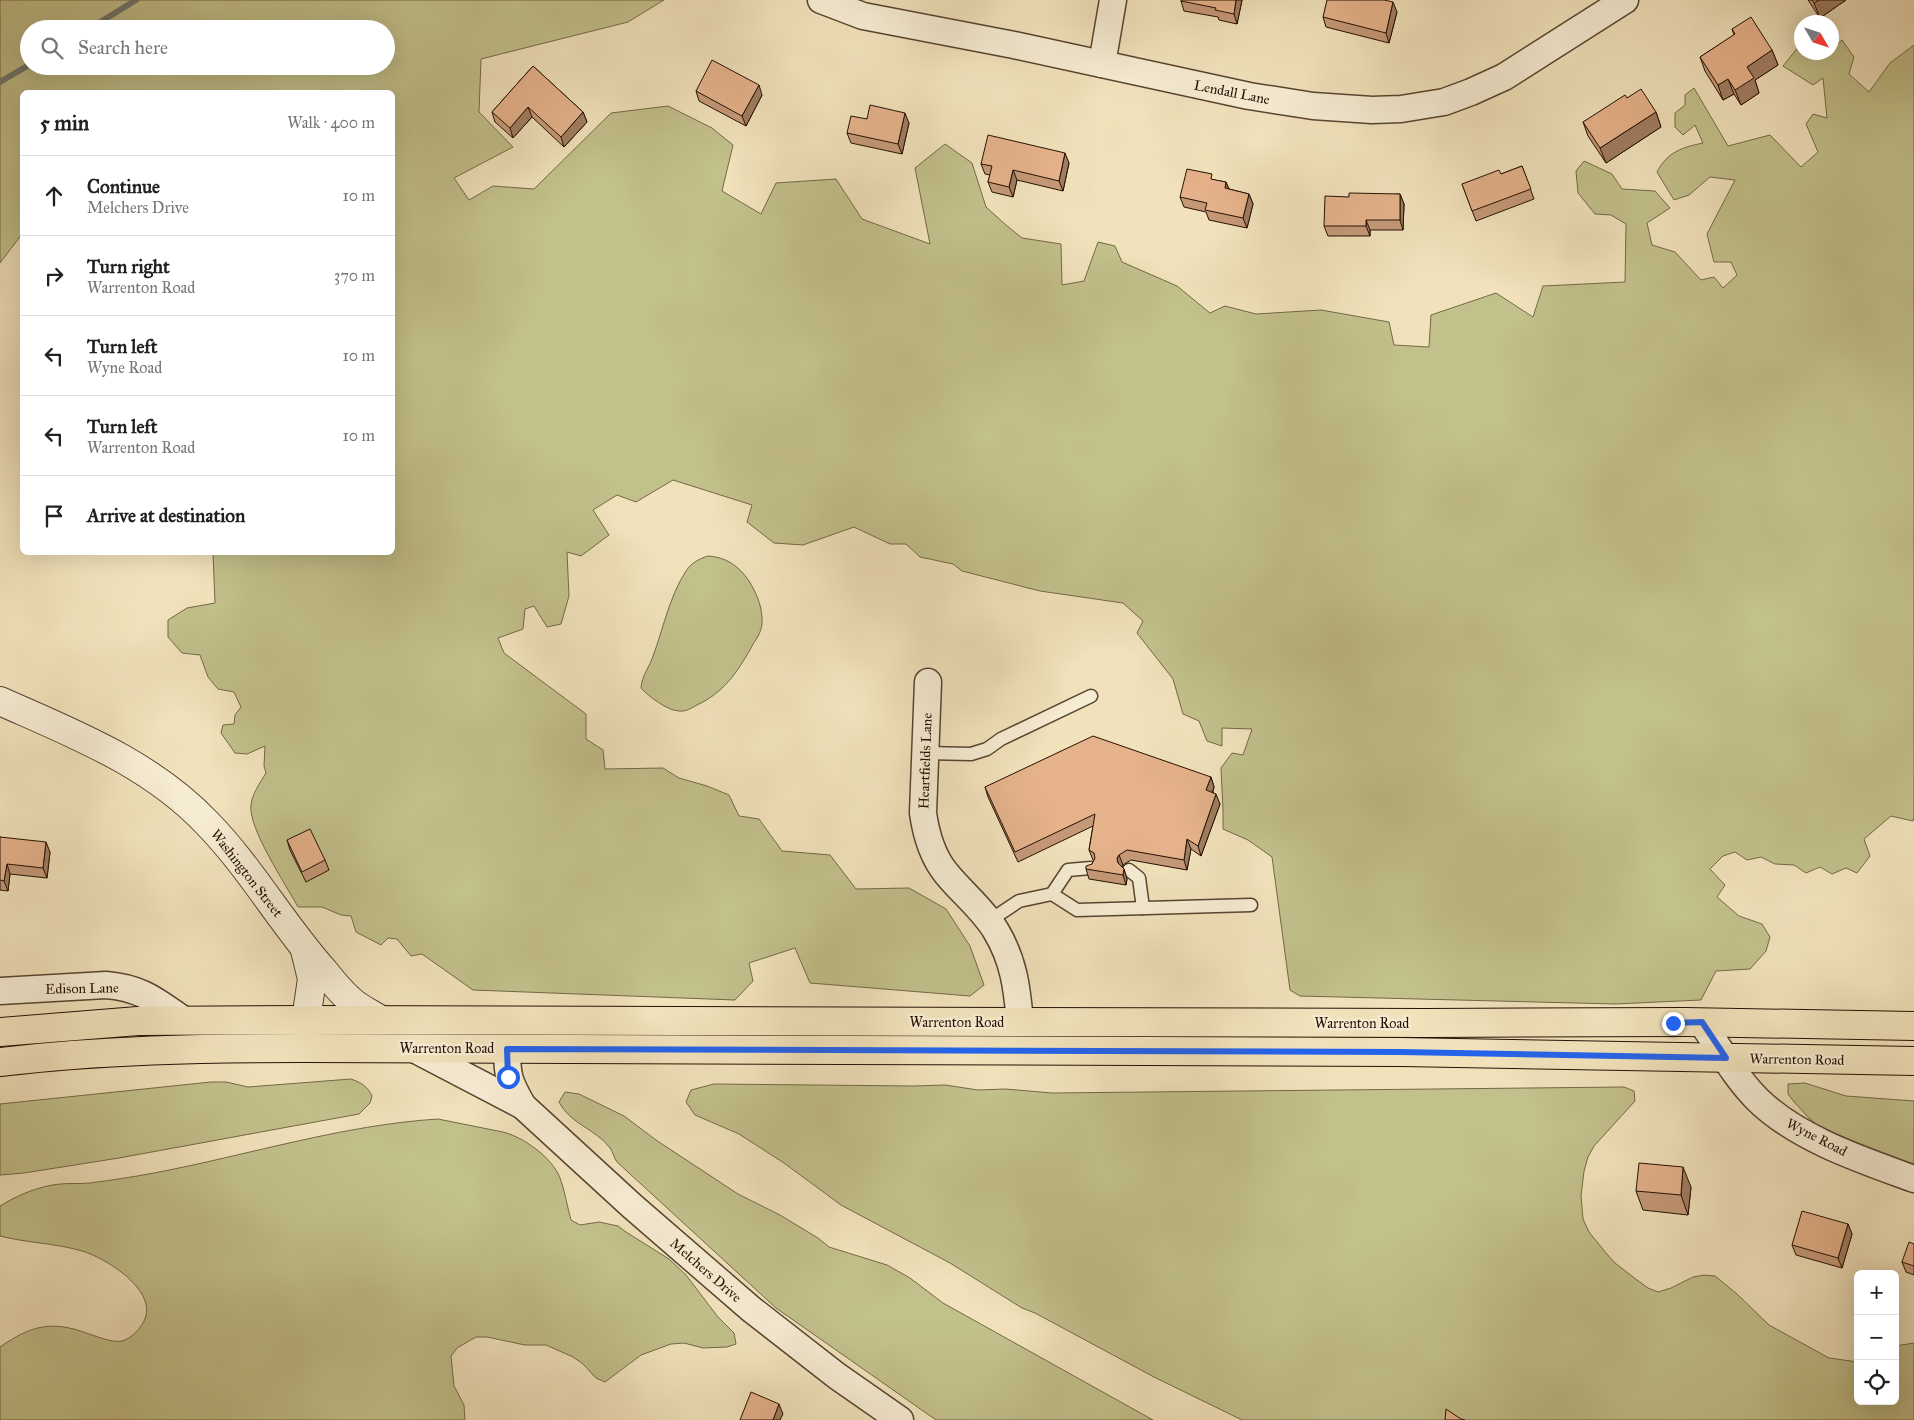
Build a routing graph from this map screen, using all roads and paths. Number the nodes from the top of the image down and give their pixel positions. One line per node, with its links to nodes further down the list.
1 (821, 0): 4 (street, Lendall Lane)
2 (1114, 0): 4 (street)
3 (1625, 0): 4 (street, Lendall Lane)
4 (1102, 64)
5 (928, 682): 8 (street, Heartfields Lane)
6 (1090, 696): 8 (lane)
7 (0, 702): 15 (street, Washington Street)
8 (925, 753): 14 (street, Heartfields Lane)
9 (1091, 868): 11 (lane)
10 (1129, 870): 13 (lane)
11 (1052, 894): 13 (lane); 14 (lane)
12 (1251, 905): 13 (lane)
13 (1143, 908)
14 (989, 921): 20 (street, Heartfields Lane)
15 (305, 950): 17 (street, Washington Street); 18 (street, Washington Street)
16 (0, 991): 19 (street, Edison Lane)
17 (306, 1020): 18 (main road, Warrenton Road); 19 (main road, Warrenton Road)
18 (381, 1020): 20 (main road, Warrenton Road)
19 (185, 1021): 23 (main road, Warrenton Road)
20 (1020, 1022): 21 (main road, Warrenton Road)
21 (1702, 1022): 22 (main road, Warrenton Road); 26 (street, Wyne Road)
22 (1914, 1026)
23 (0, 1032)
24 (412, 1048): 25 (main road, Warrenton Road); 28 (main road, Warrenton Road); 29 (street, Melchers Drive)
25 (507, 1049): 26 (main road, Warrenton Road); 29 (street, Melchers Drive)
26 (1726, 1058): 27 (main road, Warrenton Road); 30 (street, Wyne Road)
27 (1914, 1061)
28 (0, 1062)
29 (522, 1106): 31 (street, Melchers Drive)
30 (1914, 1179)
31 (887, 1416)

